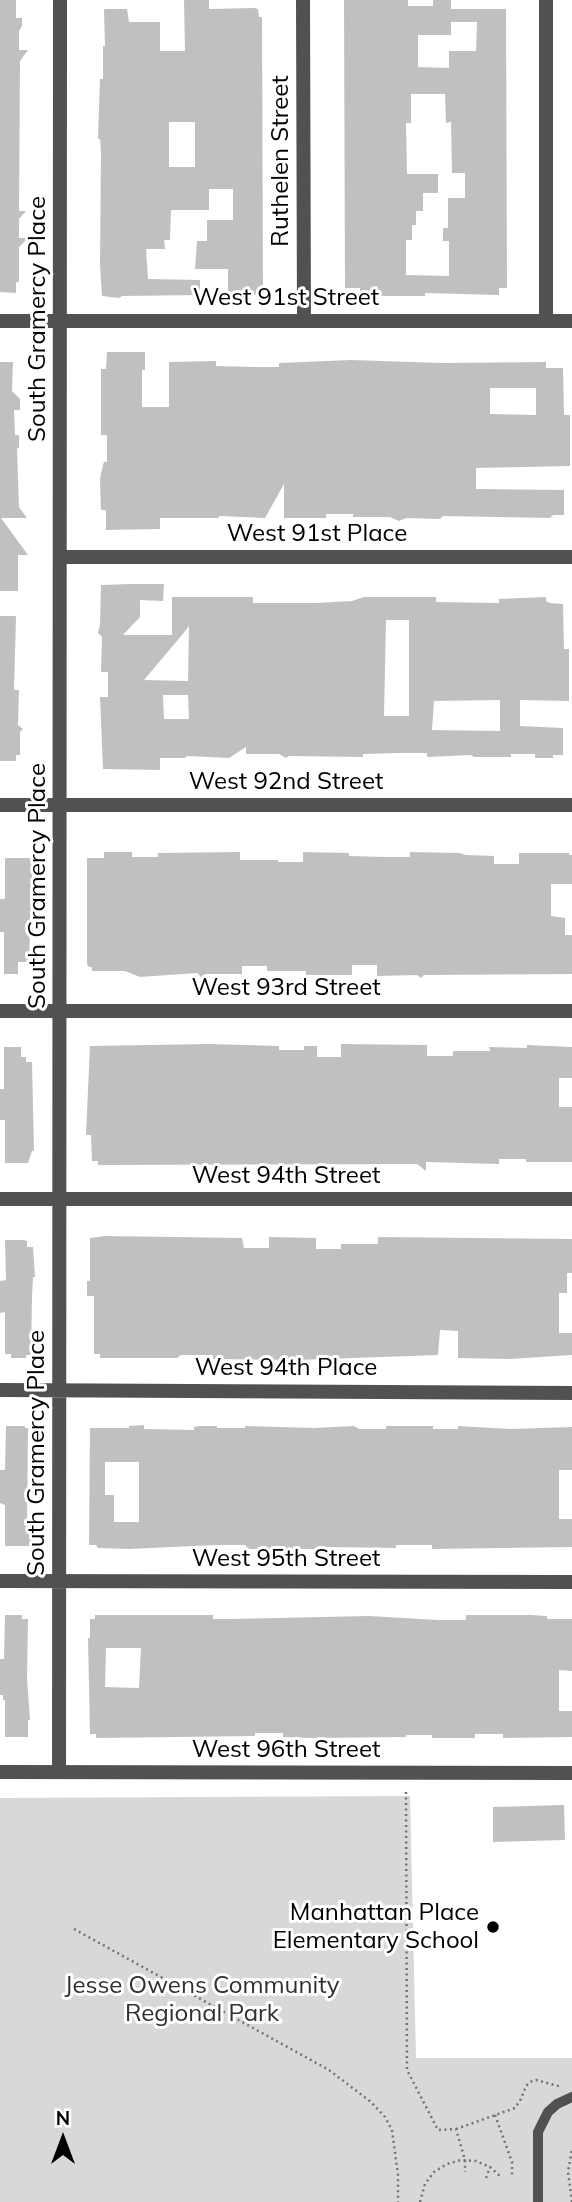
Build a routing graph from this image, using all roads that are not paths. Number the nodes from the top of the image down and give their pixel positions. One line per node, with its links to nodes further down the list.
1 (60, 0): 5 (street, South Gramercy Place)
2 (303, 0): 6 (street, Ruthelen Street)
3 (546, 0): 7 (street)
4 (0, 321): 5 (street, West 91st Street)
5 (61, 321): 6 (street, West 91st Street); 9 (street, South Gramercy Place)
6 (303, 321): 7 (street, West 91st Street)
7 (546, 321): 8 (street, West 91st Street)
8 (572, 321)
9 (61, 557): 10 (street, West 91st Place); 11 (street, South Gramercy Place)
10 (572, 557)
11 (61, 804): 12 (street, West 92nd Street); 13 (street, West 92nd Street); 15 (street, South Gramercy Place)
12 (0, 805)
13 (572, 805)
14 (0, 1011): 15 (street, West 93rd Street)
15 (60, 1011): 16 (street, West 93rd Street); 17 (street, South Gramercy Place)
16 (572, 1011)
17 (60, 1198): 18 (street, West 94th Street); 19 (street, West 94th Street); 21 (street, South Gramercy Place)
18 (0, 1199)
19 (572, 1199)
20 (0, 1390): 21 (street, West 94th Place)
21 (60, 1390): 22 (street, West 94th Place); 24 (street, South Gramercy Place)
22 (572, 1393)
23 (0, 1581): 24 (street, West 95th Street)
24 (60, 1581): 25 (street, West 95th Street); 27 (street, South Gramercy Place)
25 (572, 1582)
26 (0, 1772): 27 (street, West 96th Street)
27 (60, 1772): 28 (street, West 96th Street)
28 (572, 1773)
29 (569, 2092): 30 (lane)
30 (538, 2202)

